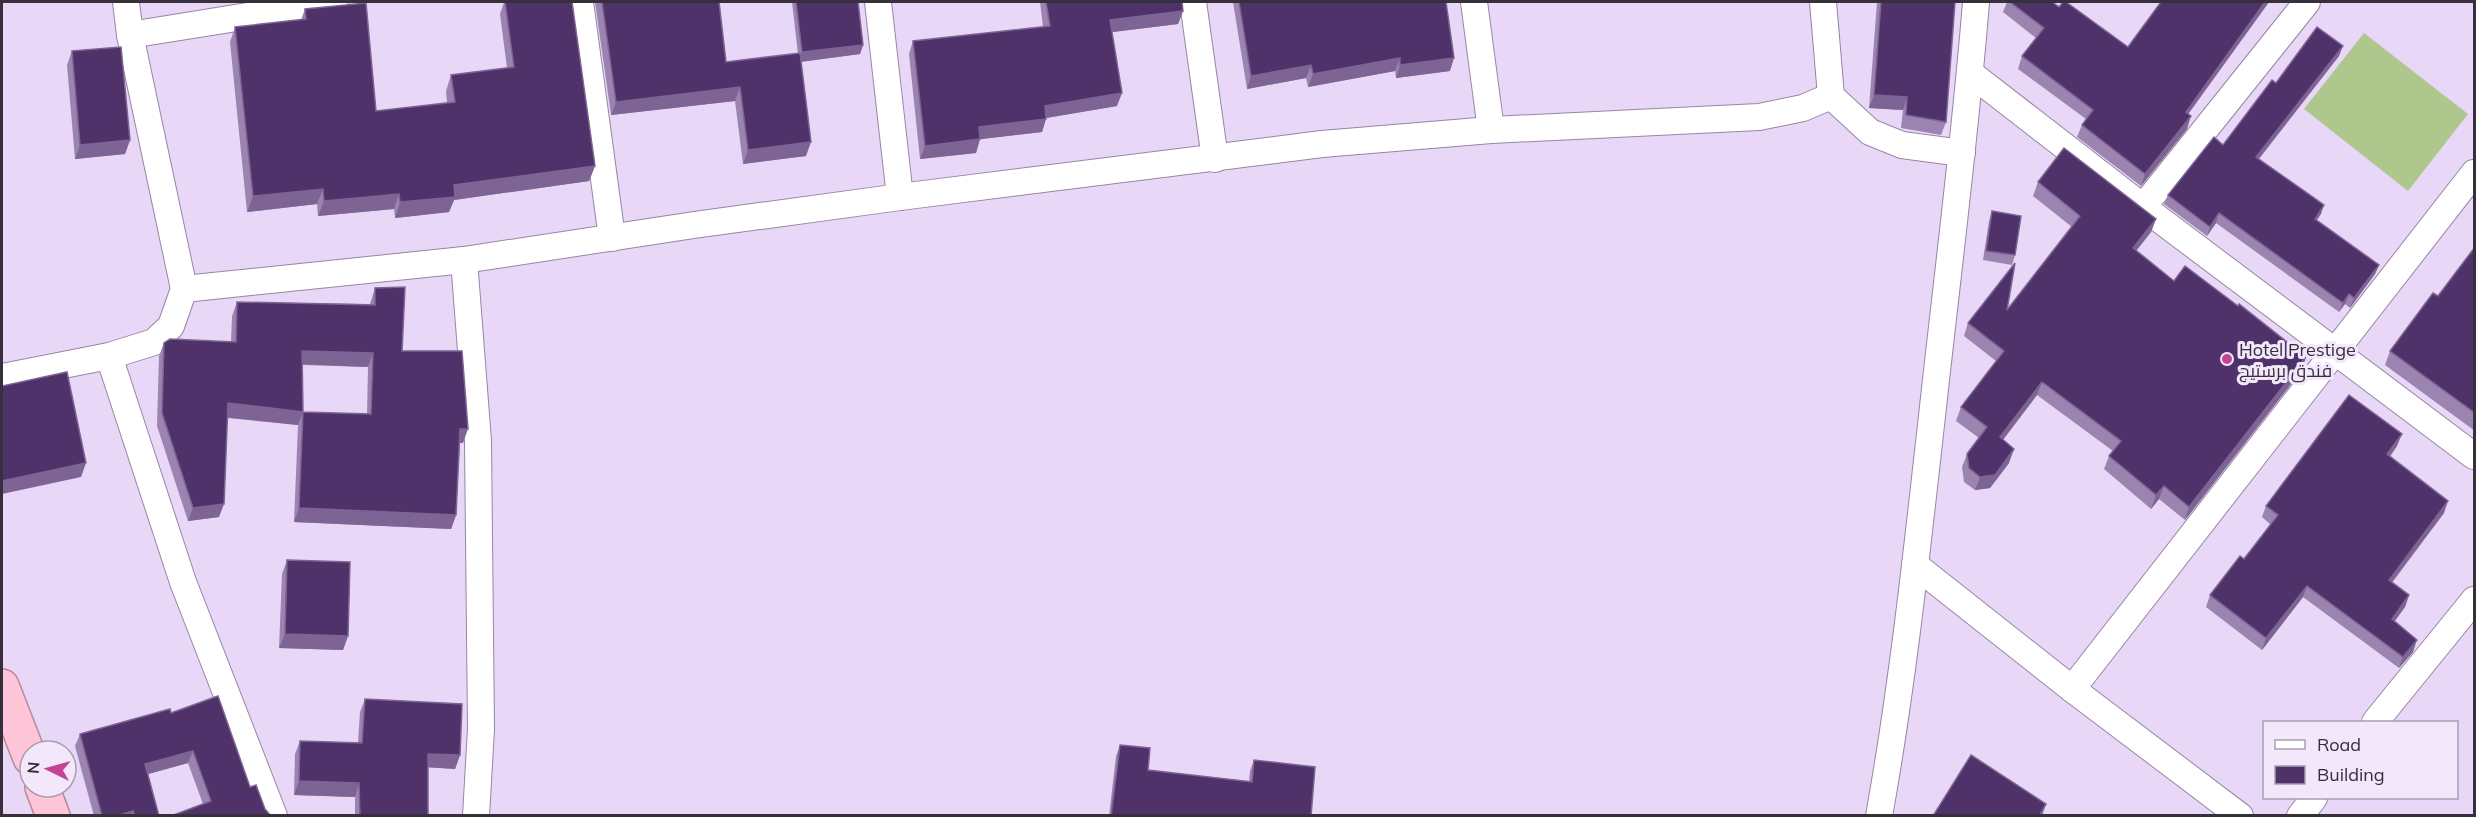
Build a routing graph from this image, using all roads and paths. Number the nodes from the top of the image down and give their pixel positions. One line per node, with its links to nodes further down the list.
1 (126, 2): 10 (street)
2 (335, 2): 10 (street)
3 (580, 2): 19 (street)
4 (878, 2): 17 (street)
5 (1193, 2): 15 (street)
6 (1474, 2): 13 (street)
7 (1823, 2): 12 (street)
8 (1976, 2): 11 (street)
9 (2307, 2): 18 (street)
10 (130, 34): 21 (street)
11 (1970, 73): 14 (street); 18 (street)
12 (1831, 96): 13 (street); 14 (street)
13 (1491, 130): 15 (street)
14 (1962, 153): 26 (street)
15 (1215, 159): 17 (street)
16 (2475, 173): 22 (street)
17 (900, 197): 19 (street)
18 (2143, 207): 22 (street)
19 (612, 238): 20 (street)
20 (464, 260): 21 (street); 36 (street)
21 (184, 289): 23 (street)
22 (2334, 352): 25 (street); 29 (street)
23 (109, 356): 24 (street); 35 (street)
24 (2, 377)
25 (2475, 456)
26 (1915, 565): 29 (street); 37 (street)
27 (2475, 600): 30 (street)
28 (2, 686): 31 (highway)
29 (2072, 689): 38 (street)
30 (2377, 721)
31 (23, 739)
32 (47, 799): 34 (highway)
33 (2313, 799): 39 (street)
34 (53, 816)
35 (274, 816)
36 (476, 816)
37 (1879, 816)
38 (2240, 816)
39 (2300, 816)

